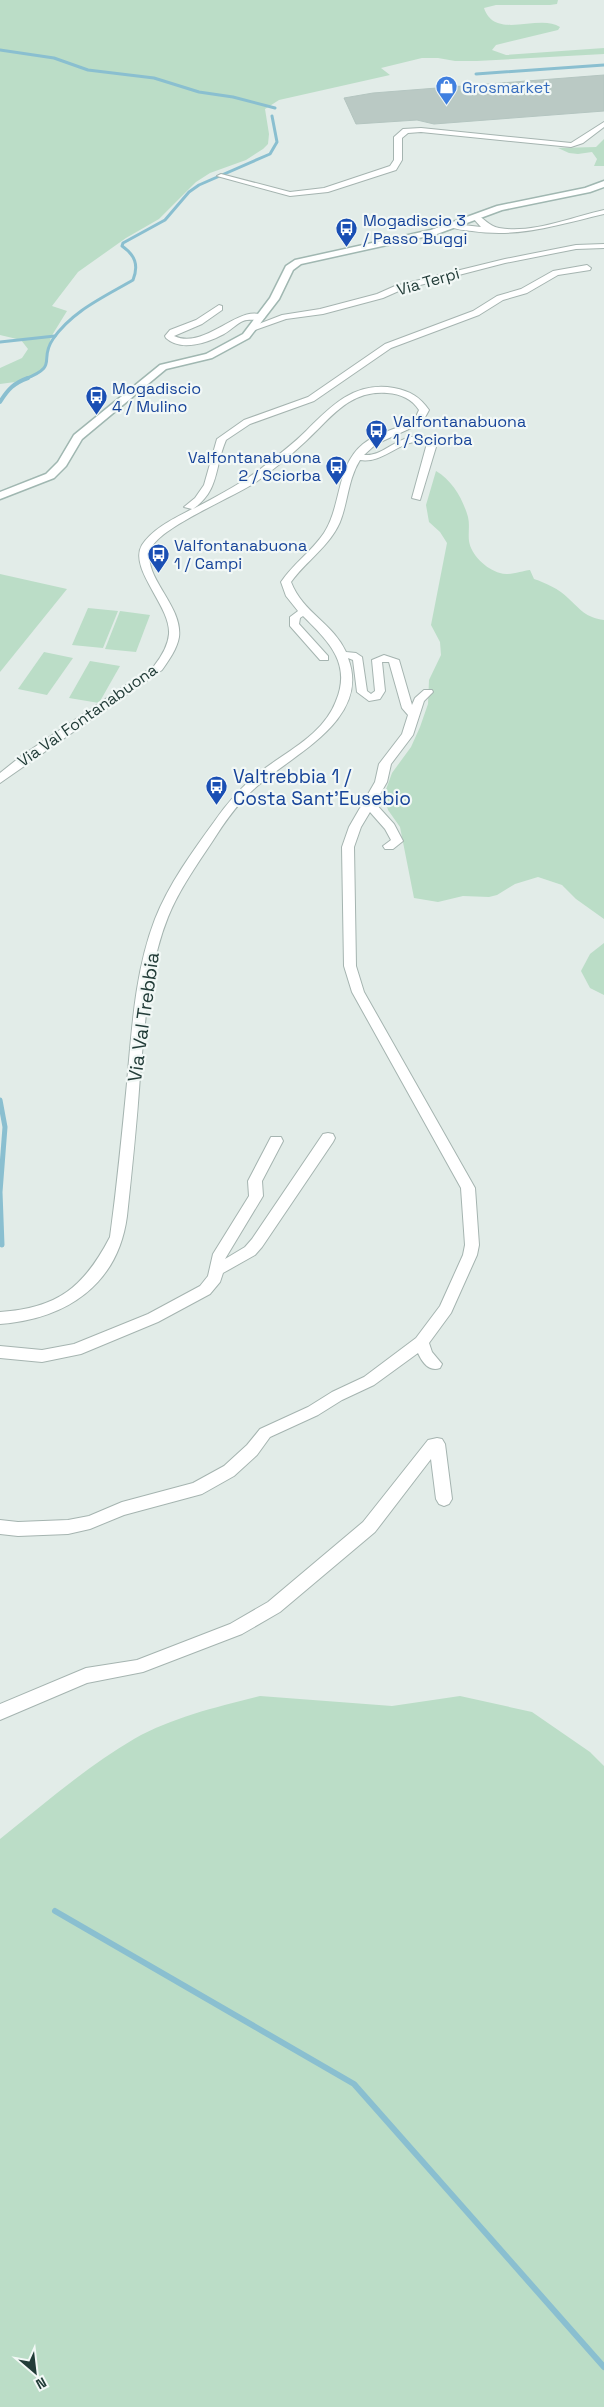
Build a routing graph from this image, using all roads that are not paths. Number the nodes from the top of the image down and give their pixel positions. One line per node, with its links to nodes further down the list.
1 (604, 124): 2 (street)
2 (221, 176)
3 (604, 184): 5 (street)
4 (604, 212): 7 (street)
5 (476, 217): 6 (street); 7 (street)
6 (454, 226): 7 (street); 11 (street)
7 (490, 231)
8 (603, 246): 12 (street, Via Terpi)
9 (587, 268): 16 (street)
10 (219, 308): 11 (street)
11 (261, 317): 12 (street)
12 (254, 327): 14 (street)
13 (357, 456): 15 (street); 16 (street, Via Val Fontanabuona); 17 (street, Via Val Fontanabuona)
14 (0, 496)
15 (417, 498)
16 (186, 517): 22 (street, Via Val Fontanabuona)
17 (305, 611): 18 (street, Via Val Trebbia); 19 (street)
18 (343, 655): 21 (street); 28 (street, Via Val Trebbia)
19 (324, 658)
20 (428, 692): 21 (street)
21 (413, 714): 23 (street)
22 (0, 779)
23 (369, 804): 24 (street); 29 (street)
24 (389, 846)
25 (328, 1138): 27 (street)
26 (276, 1141): 27 (street)
27 (218, 1270): 30 (street)
28 (0, 1318)
29 (421, 1342): 31 (street); 33 (street)
30 (0, 1352)
31 (435, 1364)
32 (444, 1499): 34 (street)
33 (0, 1526)
34 (0, 1712)

